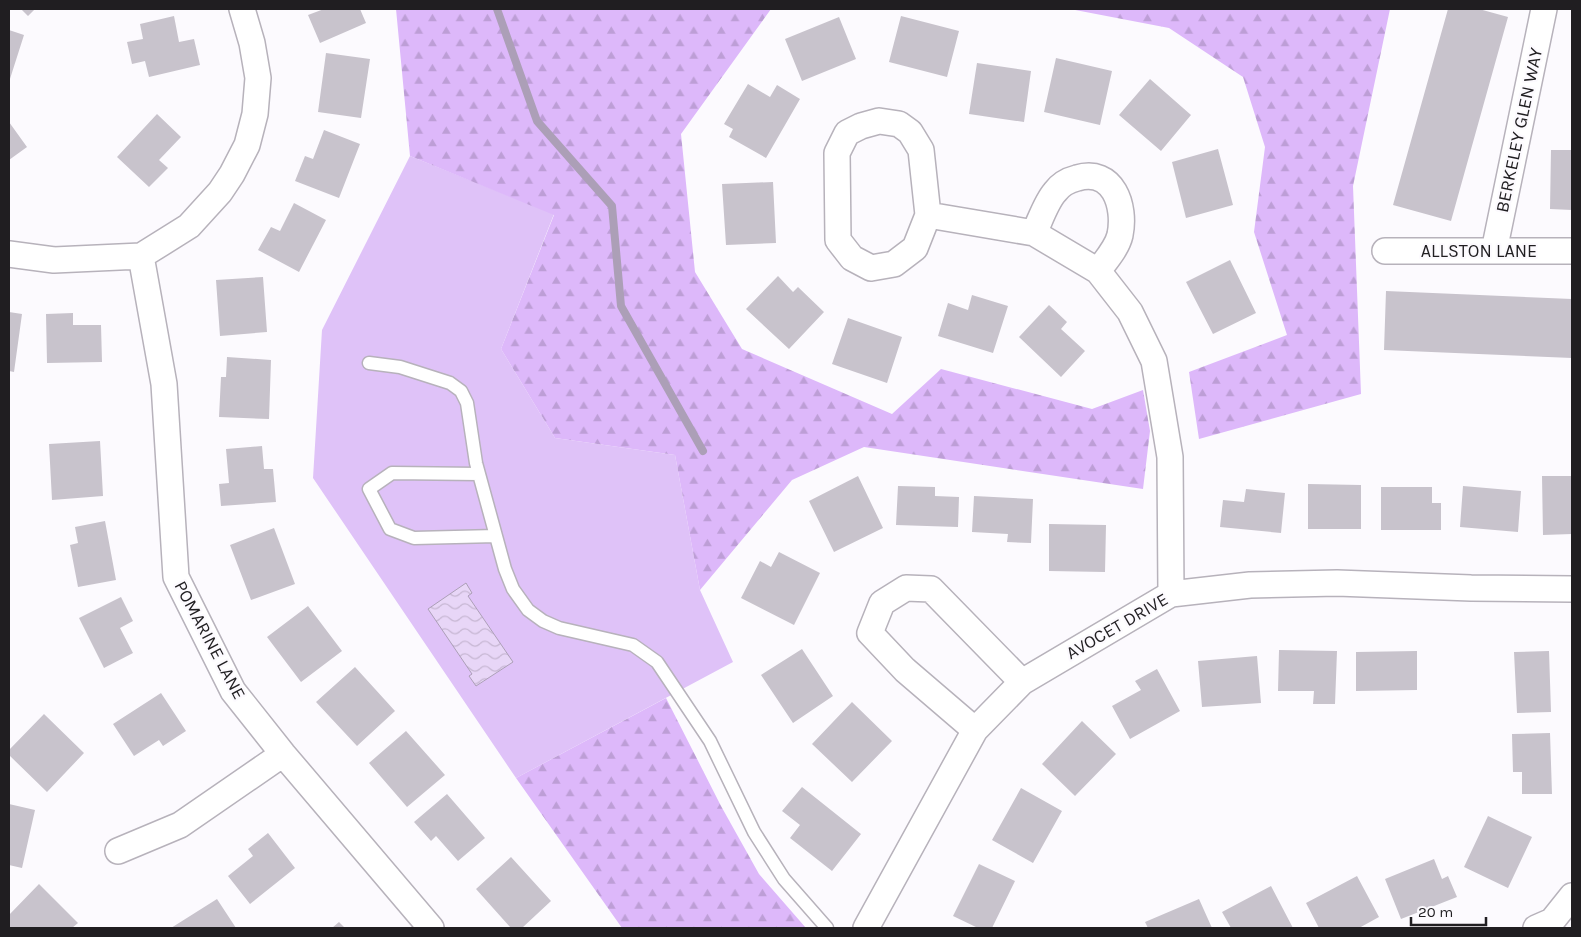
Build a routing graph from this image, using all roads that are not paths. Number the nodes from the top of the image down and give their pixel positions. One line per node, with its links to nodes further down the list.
1 (242, 9): 9 (street)
2 (1544, 9): 6 (street, BERKELEY GLEN WAY)
3 (928, 215): 3 (street); 4 (street)
4 (1034, 233): 10 (street); 10 (street)
5 (1385, 251): 6 (street, ALLSTON LANE)
6 (1494, 251): 7 (street, ALLSTON LANE)
7 (1572, 251)
8 (9, 254): 9 (street)
9 (141, 256): 18 (street, POMARINE LANE)
10 (1098, 271): 15 (street)
11 (369, 363): 12 (lane)
12 (479, 474): 13 (lane); 13 (lane)
13 (496, 536): 22 (lane)
14 (1572, 589): 15 (street, AVOCET DRIVE)
15 (1172, 594): 16 (street, AVOCET DRIVE)
16 (1022, 682): 17 (street, AVOCET DRIVE); 17 (street)
17 (975, 730): 23 (street, AVOCET DRIVE)
18 (283, 754): 19 (street); 21 (street, POMARINE LANE)
19 (118, 851)
20 (1572, 896): 24 (street)
21 (431, 928)
22 (827, 928)
23 (866, 928)
24 (1536, 928)

